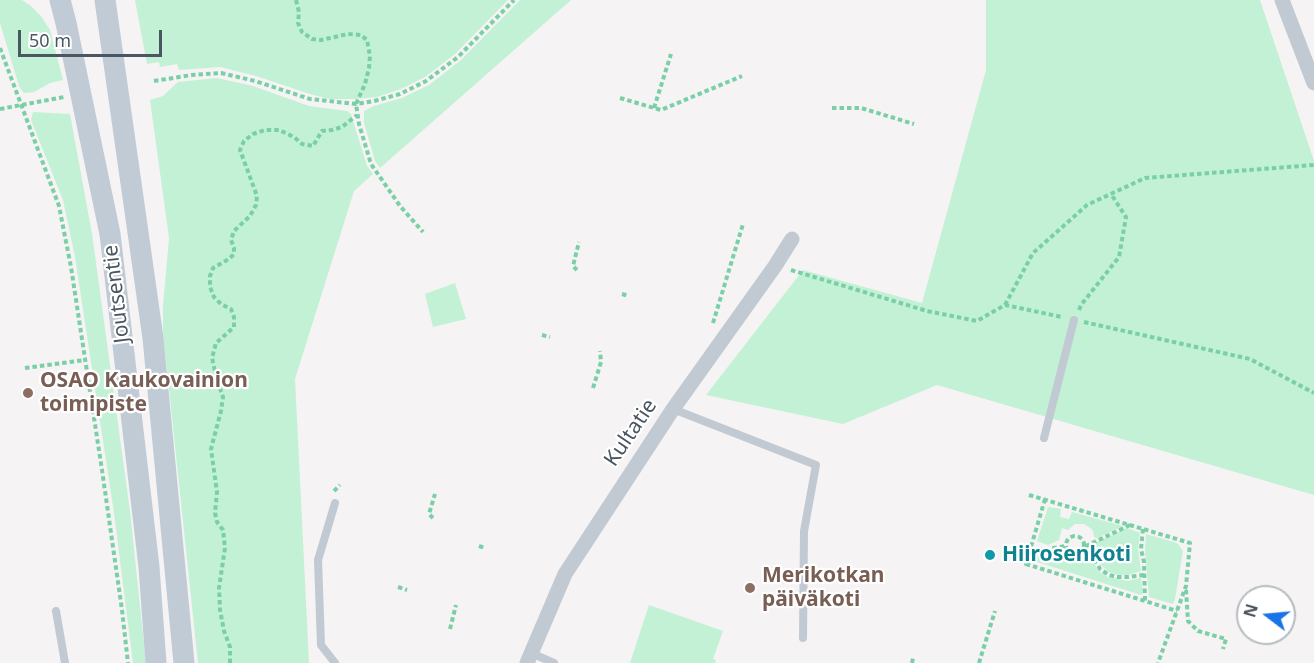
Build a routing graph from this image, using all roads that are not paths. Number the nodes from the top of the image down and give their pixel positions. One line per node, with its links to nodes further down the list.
1 (60, 0): 14 (main road, Joutsentie)
2 (105, 0): 15 (main road, Joutsentie)
3 (1282, 0): 4 (street)
4 (1314, 83)
5 (792, 239): 7 (street, Kultatie)
6 (1074, 320): 8 (lane)
7 (673, 409): 11 (lane); 12 (street, Kultatie)
8 (1044, 438)
9 (335, 503): 16 (lane)
10 (56, 611): 13 (lane)
11 (803, 638)
12 (529, 658): 17 (lane)
13 (64, 663)
14 (156, 663)
15 (184, 663)
16 (335, 663)
17 (554, 663)

